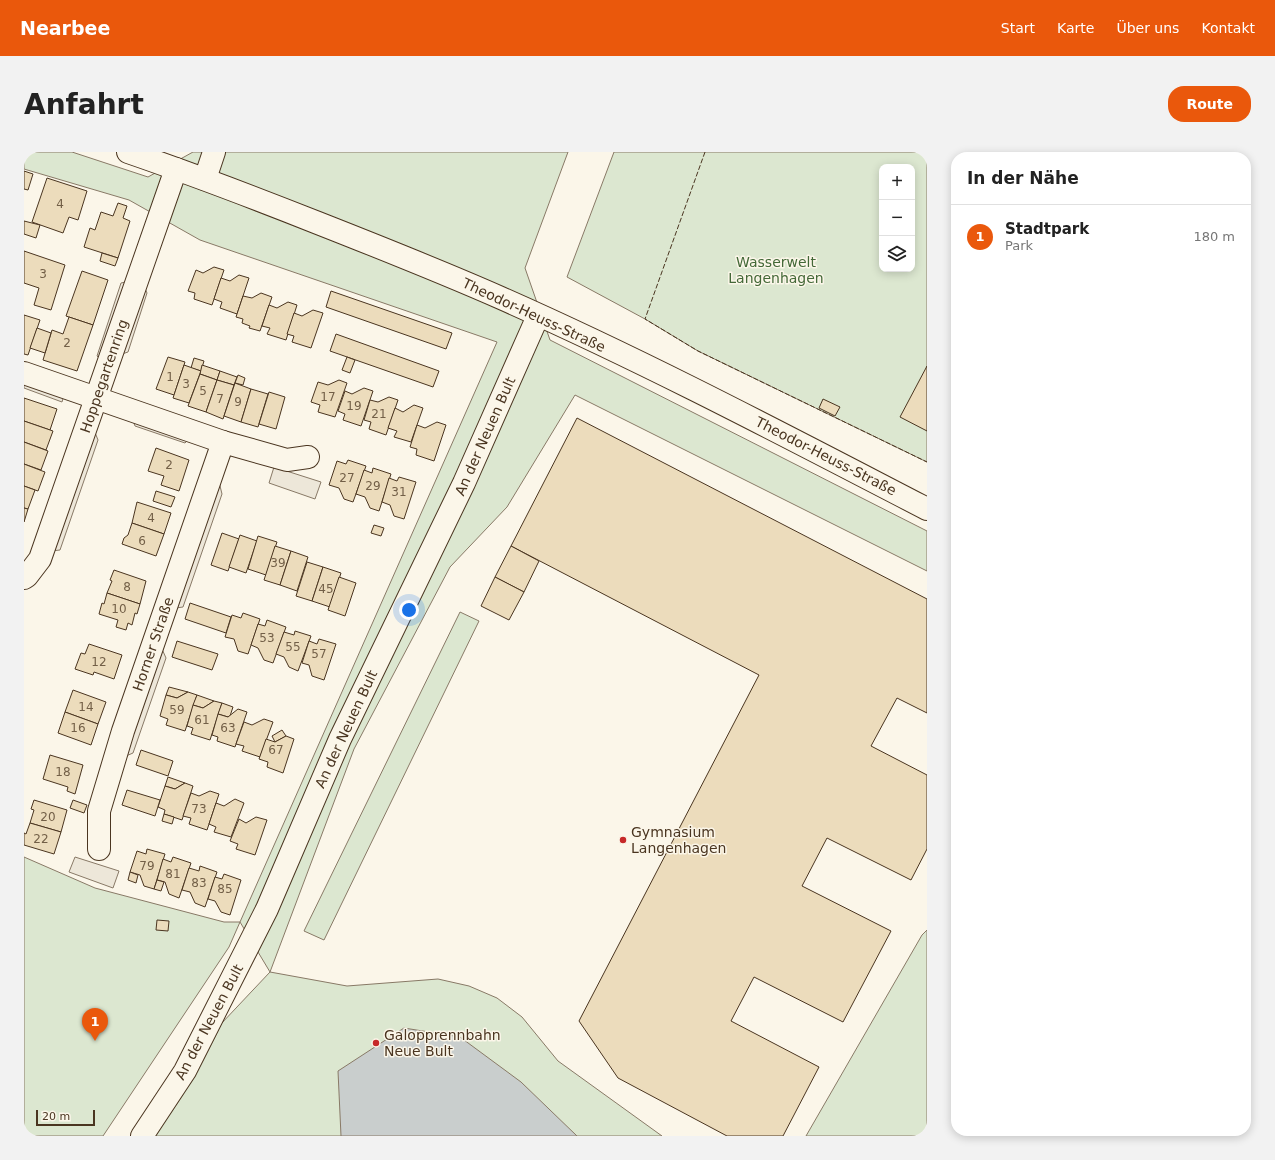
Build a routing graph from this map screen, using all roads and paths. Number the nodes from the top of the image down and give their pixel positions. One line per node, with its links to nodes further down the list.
1 (128, 152): 3 (street, Theodor-Heuss-Straße)
2 (214, 152): 4 (street)
3 (176, 169): 4 (street, Theodor-Heuss-Straße); 7 (street, Hoppegartenring)
4 (205, 179): 5 (street, Theodor-Heuss-Straße)
5 (538, 316): 10 (street, Theodor-Heuss-Straße); 13 (street, An der Neuen Bult)
6 (24, 373): 7 (street)
7 (96, 397): 8 (street); 11 (street, Hoppegartenring)
8 (223, 442): 9 (street); 12 (street, Horner Straße)
9 (308, 457)
10 (927, 508)
11 (24, 578)
12 (98, 849)
13 (142, 1136)

